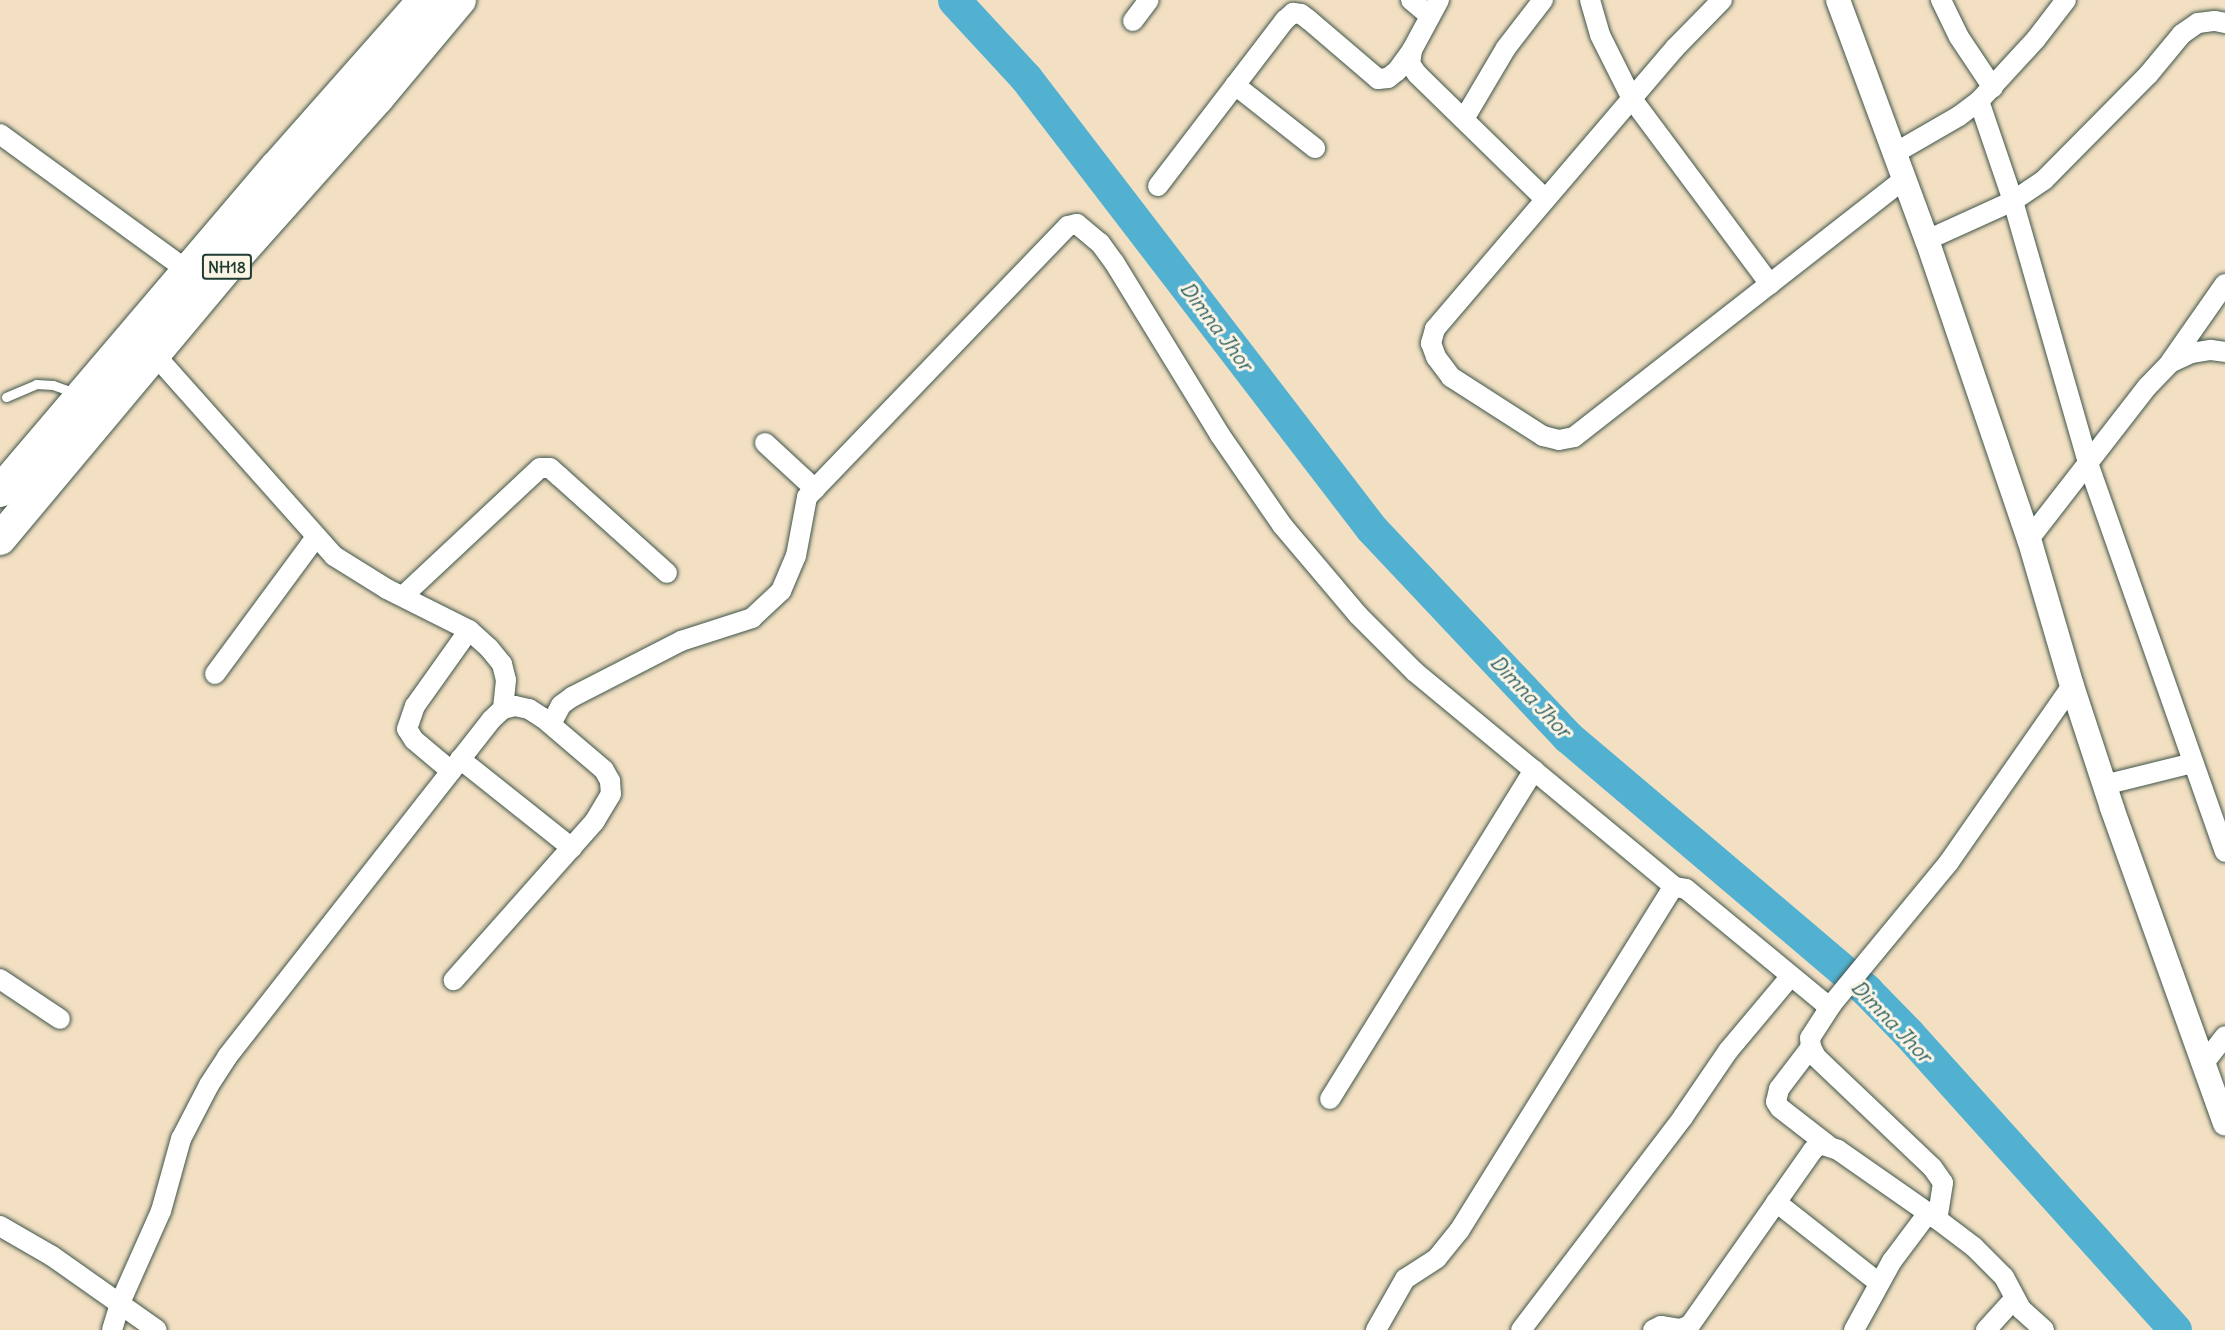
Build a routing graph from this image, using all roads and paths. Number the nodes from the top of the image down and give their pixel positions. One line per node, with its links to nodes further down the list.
1 (424, 0): 27 (highway, NH18)
2 (460, 0): 31 (highway, NH18)
3 (1149, 0): 12 (street)
4 (1411, 0): 11 (street)
5 (1544, 0): 18 (street)
6 (1590, 0): 17 (street)
7 (1722, 0): 17 (street)
8 (1838, 0): 21 (street)
9 (1941, 0): 16 (street)
10 (2066, 0): 16 (street)
11 (1434, 8): 14 (street)
12 (1132, 21)
13 (2225, 23): 25 (street)
14 (1412, 50): 15 (street); 18 (street)
15 (1235, 85): 20 (street); 23 (street)
16 (1986, 95): 21 (street); 25 (street)
17 (1632, 99): 24 (street); 28 (street)
18 (1464, 120): 24 (street)
19 (0, 134): 27 (street)
20 (1315, 148)
21 (1895, 153): 22 (street)
22 (1905, 178): 26 (street); 28 (street)
23 (1158, 186)
24 (1545, 199): 28 (street)
25 (2013, 201): 26 (street); 38 (street)
26 (1927, 240): 43 (street)
27 (188, 270): 33 (highway, NH18)
28 (1770, 284)
29 (2225, 284): 32 (street)
30 (2225, 352): 32 (street)
31 (155, 355): 37 (highway, NH18); 41 (street)
32 (2170, 363): 38 (street)
33 (81, 395): 34 (lane); 35 (highway, NH18)
34 (6, 397)
35 (43, 440): 37 (highway); 39 (highway, NH18)
36 (765, 443): 40 (street)
37 (67, 460): 42 (highway, NH18)
38 (2088, 463): 43 (street); 51 (street)
39 (1, 486)
40 (815, 489): 50 (street); 53 (street)
41 (316, 537): 45 (street); 47 (street)
42 (0, 539)
43 (2029, 539): 48 (street)
44 (667, 573): 45 (street)
45 (403, 596): 46 (street)
46 (469, 630): 49 (street); 52 (street)
47 (215, 674)
48 (2072, 686): 54 (street); 61 (street)
49 (503, 709): 50 (street); 52 (street)
50 (551, 724): 55 (street)
51 (2193, 763): 54 (street); 56 (street)
52 (456, 765): 55 (street); 74 (street)
53 (1534, 771): 57 (street); 66 (street)
54 (2104, 785): 65 (street)
55 (572, 848): 60 (street)
56 (2225, 852)
57 (1675, 887): 58 (street); 78 (street)
58 (1791, 976): 61 (street); 79 (street)
59 (0, 979): 62 (street)
60 (454, 980)
61 (1832, 1005): 64 (street)
62 (60, 1019)
63 (2225, 1036): 65 (street)
64 (1811, 1047): 68 (street); 70 (street)
65 (2204, 1063): 67 (street)
66 (1330, 1099)
67 (2225, 1123)
68 (1829, 1146): 69 (street); 70 (street)
69 (1776, 1202): 72 (street); 75 (street)
70 (1933, 1216): 72 (street); 73 (street)
71 (0, 1226): 74 (street)
72 (1879, 1283): 80 (street)
73 (2015, 1298): 81 (street); 82 (street)
74 (120, 1303): 76 (street); 77 (street)
75 (1660, 1329)
76 (112, 1330)
77 (157, 1330)
78 (1376, 1330)
79 (1521, 1330)
80 (1854, 1330)
81 (1986, 1330)
82 (2044, 1330)

